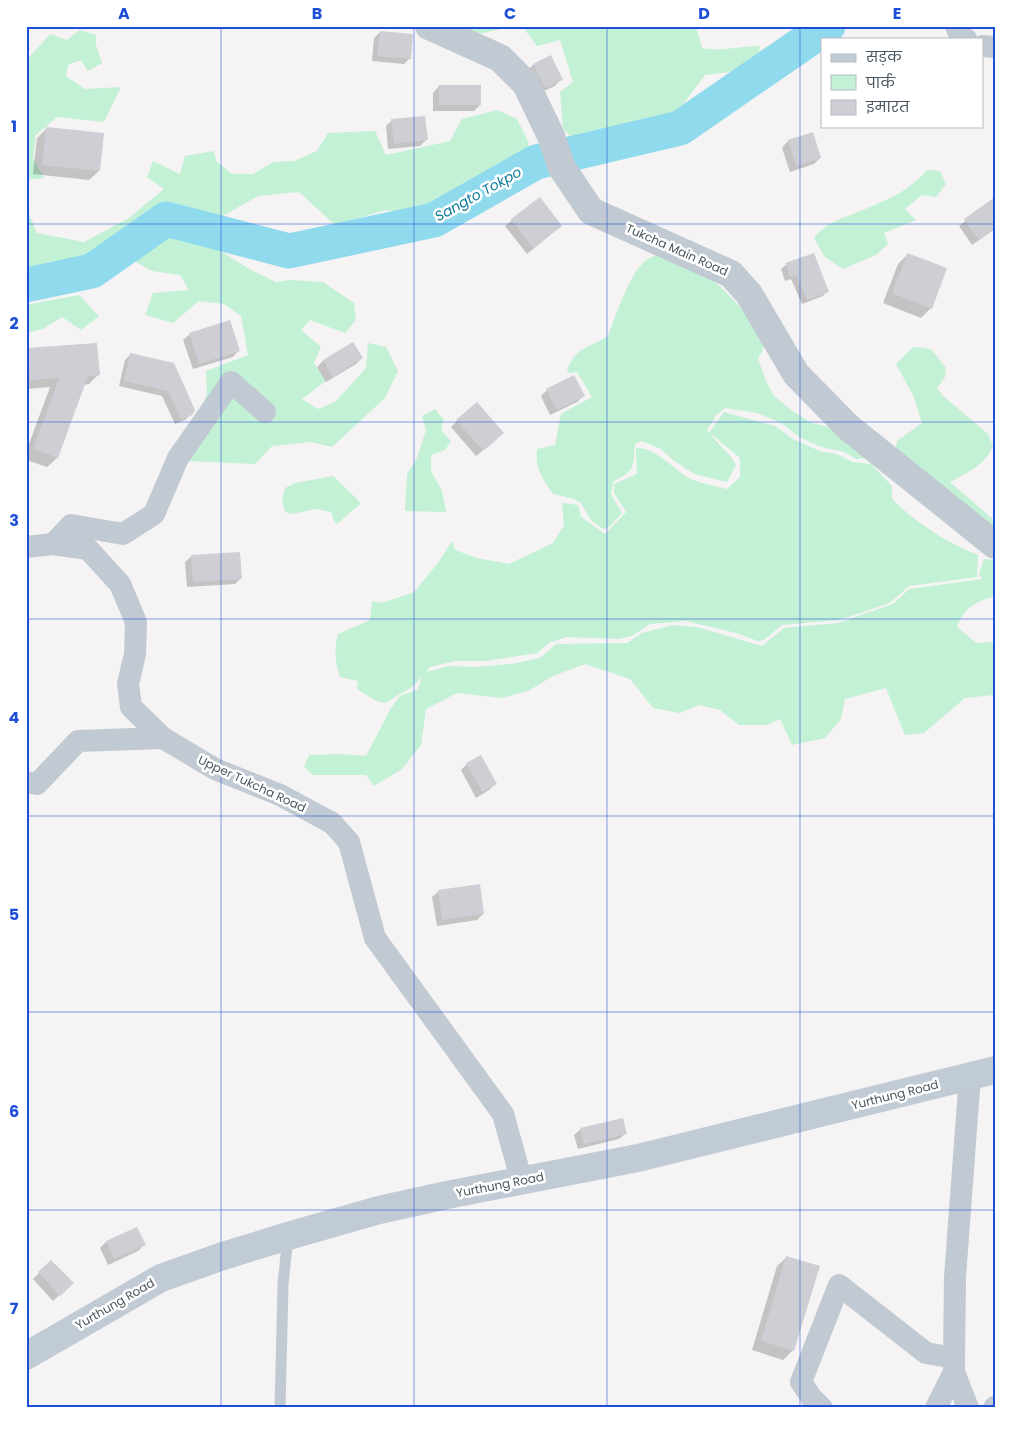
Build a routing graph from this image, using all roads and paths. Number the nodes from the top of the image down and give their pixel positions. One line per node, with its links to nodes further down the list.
1 (429, 26): 6 (street, Tukcha Main Road)
2 (956, 26): 3 (street)
3 (965, 38)
4 (265, 412): 5 (street)
5 (53, 544): 7 (street, Upper Tukcha Road); 8 (street, Upper Tukcha Road)
6 (995, 545)
7 (26, 547)
8 (163, 738): 9 (street); 11 (street, Upper Tukcha Road)
9 (26, 782)
10 (982, 1073): 11 (main road, Yurthung Road); 14 (street)
11 (522, 1182): 12 (main road, Yurthung Road)
12 (288, 1236): 13 (main road, Yurthung Road); 15 (lane)
13 (26, 1356)
14 (954, 1365): 16 (street); 17 (street); 18 (street)
15 (280, 1408)
16 (822, 1408)
17 (936, 1408)
18 (968, 1408)

